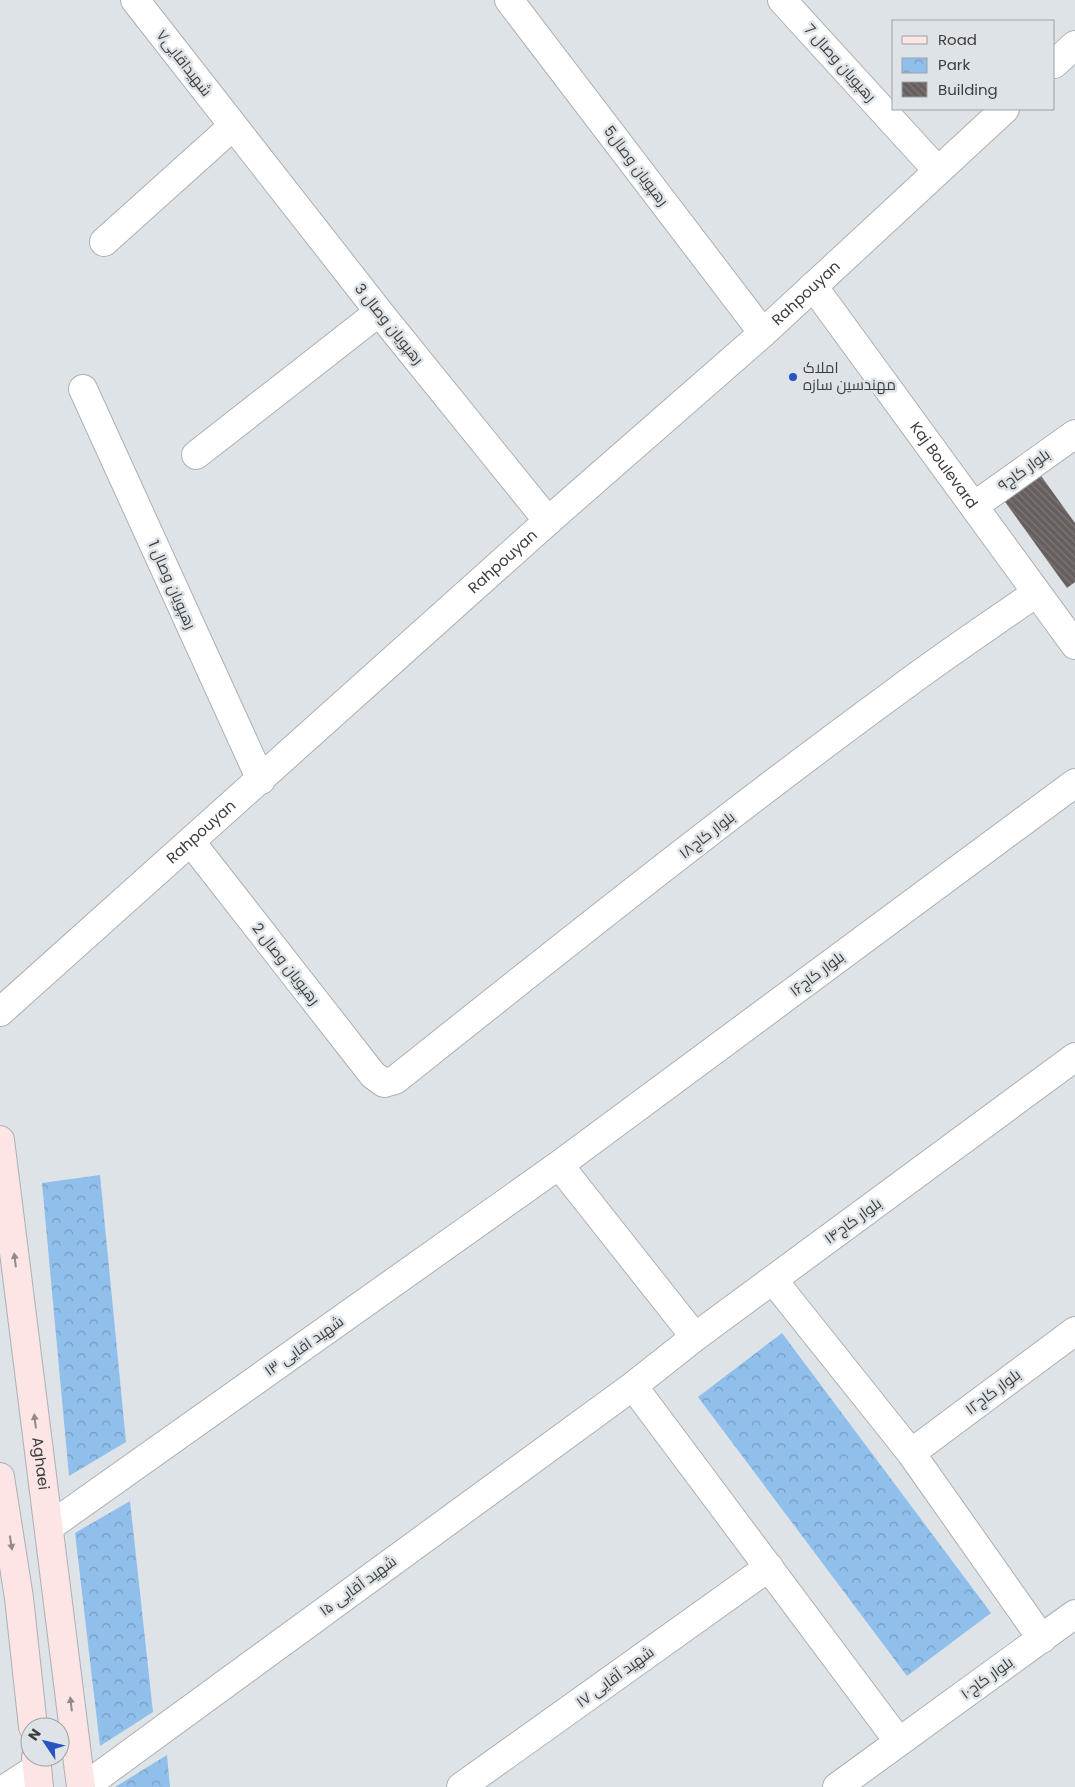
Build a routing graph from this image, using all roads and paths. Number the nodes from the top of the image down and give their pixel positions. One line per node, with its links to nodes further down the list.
1 (135, 0): 7 (street, شهیداقایی۷)
2 (509, 0): 12 (street, رهپویان وصال5)
3 (782, 0): 8 (street, 7 رهپویان وصال)
4 (1075, 45): 5 (street)
5 (1055, 63)
6 (1004, 110): 8 (street, Rahpouyan)
7 (233, 126): 9 (street); 11 (street, 3 رهپویان وصال)
8 (937, 170): 10 (street, Rahpouyan)
9 (104, 242)
10 (812, 286): 12 (street, Rahpouyan); 16 (street, Kaj Boulevard)
11 (379, 312): 15 (street); 17 (street, 3 رهپویان وصال)
12 (763, 333): 17 (street, Rahpouyan)
13 (83, 389): 20 (street, 1 رهپویان وصال)
14 (1075, 434): 16 (street, بلوار کاج۹)
15 (196, 455)
16 (974, 506): 18 (street, Kaj Boulevard)
17 (548, 520): 20 (street, Rahpouyan)
18 (1036, 593): 19 (street, Kaj Boulevard); 25 (street, بلوار کاج۱۸)
19 (1075, 646)
20 (260, 780): 22 (street, Rahpouyan)
21 (1075, 783): 27 (street, بلوار کاج۱۶)
22 (191, 842): 23 (street, Rahpouyan); 25 (street, 2 رهپویان وصال)
23 (0, 1012)
24 (1075, 1058): 28 (street, بلوار کاج۱۴)
25 (384, 1083)
26 (0, 1140): 34 (main road, Aghaei, one-way to 26)
27 (559, 1165): 30 (street); 34 (street, شهید اقایی ۱۳)
28 (773, 1280): 30 (street, بلوار کاج۱۴); 32 (street)
29 (1075, 1331): 32 (street, بلوار کاج۱۲)
30 (695, 1337): 31 (street, بلوار کاج۱۴)
31 (633, 1386): 35 (street); 43 (street, شهید آقایی ۱۵)
32 (911, 1453): 38 (street)
33 (0, 1477): 36 (main road, one-way to 36)
34 (49, 1527): 43 (main road, Aghaei, one-way to 34)
35 (769, 1567): 40 (street); 44 (street, شهید آقایی ۱۷)
36 (10, 1595): 39 (main road)
37 (1075, 1614): 38 (street, بلوار کاج۱۰)
38 (1042, 1638): 40 (street, بلوار کاج۱۰)
39 (31, 1717)
40 (899, 1742): 45 (street, بلوار کاج۱۰)
41 (38, 1771): 42 (street)
42 (8, 1787)
43 (82, 1787)
44 (461, 1787)
45 (837, 1787)

